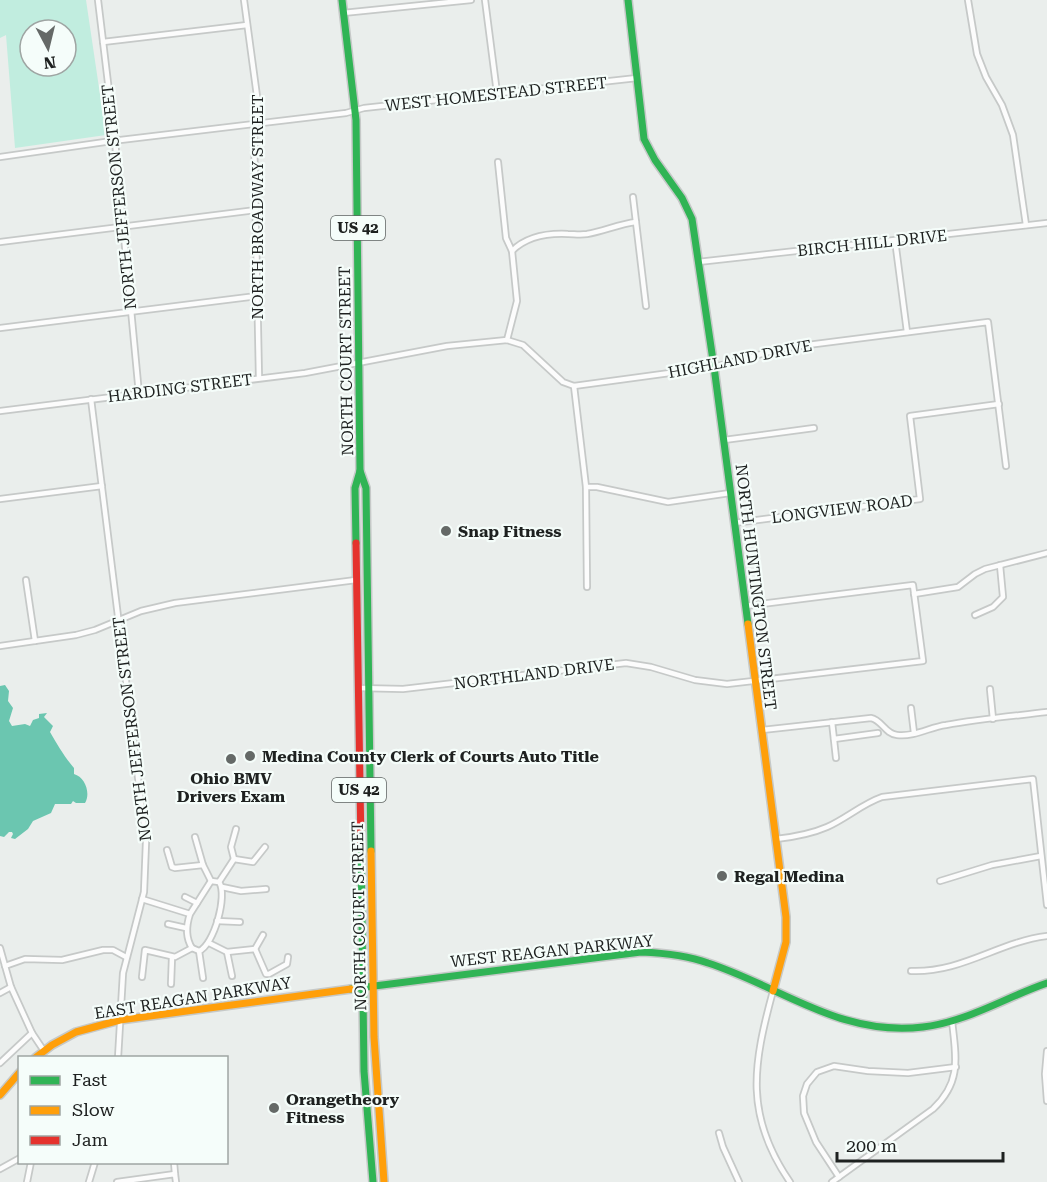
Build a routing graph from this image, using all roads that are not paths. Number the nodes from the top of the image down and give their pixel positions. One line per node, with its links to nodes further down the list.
1 (98, 0): 10 (street, NORTH JEFFERSON STREET)
2 (244, 0): 9 (street, NORTH BROADWAY STREET)
3 (342, 0): 8 (street, NORTH COURT STREET / US 42)
4 (471, 0): 8 (street)
5 (485, 0): 12 (street)
6 (628, 0): 11 (street, NORTH HUNTINGTON STREET)
7 (968, 0): 22 (street)
8 (344, 13): 13 (street, NORTH COURT STREET / US 42)
9 (247, 25): 10 (street); 14 (street, NORTH BROADWAY STREET)
10 (103, 42): 15 (street, NORTH JEFFERSON STREET)
11 (637, 78): 12 (street, WEST HOMESTEAD STREET); 27 (street, NORTH HUNTINGTON STREET)
12 (497, 93): 13 (street, WEST HOMESTEAD STREET)
13 (355, 111): 14 (street, WEST HOMESTEAD STREET); 34 (street, NORTH COURT STREET / US 42)
14 (256, 123): 15 (street, WEST HOMESTEAD STREET); 19 (street, NORTH BROADWAY STREET)
15 (115, 141): 16 (street, WEST HOMESTEAD STREET); 23 (street, NORTH JEFFERSON STREET)
16 (0, 157)
17 (498, 162): 26 (street)
18 (633, 197): 20 (street)
19 (256, 210): 23 (street); 28 (street, NORTH BROADWAY STREET)
20 (636, 222): 26 (street); 29 (street)
21 (1047, 223): 22 (street, BIRCH HILL DRIVE)
22 (1026, 225): 24 (street, BIRCH HILL DRIVE)
23 (124, 226): 25 (street); 30 (street, NORTH JEFFERSON STREET)
24 (895, 240): 27 (street, BIRCH HILL DRIVE); 32 (street)
25 (0, 242)
26 (512, 251): 33 (street)
27 (698, 262): 35 (street, NORTH HUNTINGTON STREET)
28 (257, 296): 30 (street); 36 (street, NORTH BROADWAY STREET)
29 (646, 306)
30 (131, 312): 31 (street); 38 (street, NORTH JEFFERSON STREET)
31 (0, 328)
32 (907, 332): 35 (street, HIGHLAND DRIVE); 40 (street, HIGHLAND DRIVE)
33 (507, 340): 34 (street, HARDING STREET); 37 (street)
34 (359, 364): 36 (street, HARDING STREET); 45 (street, NORTH COURT STREET / US 42)
35 (714, 367): 37 (street, HIGHLAND DRIVE); 43 (street, NORTH HUNTINGTON STREET)
36 (259, 378): 38 (street, HARDING STREET)
37 (574, 386): 47 (street)
38 (139, 393): 39 (street, HARDING STREET)
39 (91, 399): 41 (street, HARDING STREET); 46 (street, NORTH JEFFERSON STREET)
40 (999, 404): 44 (street); 50 (street, LONGVIEW ROAD)
41 (0, 411)
42 (814, 428): 43 (street)
43 (723, 440): 48 (street, NORTH HUNTINGTON STREET)
44 (1006, 466)
45 (360, 471): 54 (street, NORTH COURT STREET / US 42); 64 (street, NORTH COURT STREET / US 42)
46 (102, 486): 49 (street); 59 (street, NORTH JEFFERSON STREET)
47 (586, 487): 48 (street); 55 (street)
48 (730, 493): 50 (street, NORTH HUNTINGTON STREET)
49 (0, 499)
50 (734, 523): 57 (street, NORTH HUNTINGTON STREET)
51 (1047, 554): 52 (street)
52 (1000, 565): 56 (street); 58 (street)
53 (26, 580): 60 (street)
54 (356, 580): 59 (street); 63 (street, NORTH COURT STREET / US 42)
55 (587, 587)
56 (914, 594): 57 (street); 62 (street, NORTHLAND DRIVE)
57 (745, 606): 62 (street, NORTH HUNTINGTON STREET)
58 (975, 615)
59 (119, 620): 60 (street); 88 (street, NORTH JEFFERSON STREET)
60 (35, 641): 61 (street)
61 (0, 646)
62 (755, 682): 64 (street, NORTHLAND DRIVE); 70 (street, NORTH HUNTINGTON STREET)
63 (358, 688): 64 (street, NORTHLAND DRIVE); 116 (street, NORTH COURT STREET / US 42)
64 (370, 689): 114 (street, NORTH COURT STREET / US 42)
65 (990, 689): 68 (street)
66 (911, 708): 72 (street)
67 (1047, 712): 68 (street)
68 (993, 719): 72 (street)
69 (832, 722): 70 (street); 72 (street); 73 (street)
70 (762, 730): 77 (street, NORTH HUNTINGTON STREET)
71 (878, 733): 73 (street)
72 (915, 733)
73 (834, 739): 74 (street)
74 (837, 758)
75 (236, 829): 81 (street)
76 (195, 837): 82 (street)
77 (776, 839): 80 (street); 117 (street, NORTH HUNTINGTON STREET)
78 (266, 847): 81 (street)
79 (167, 850): 82 (street)
80 (1041, 856): 84 (street); 90 (street)
81 (234, 859): 85 (street)
82 (203, 865): 83 (street)
83 (211, 881): 85 (street); 89 (street)
84 (940, 881)
85 (221, 885): 86 (street); 92 (street)
86 (266, 890)
87 (185, 897): 89 (street)
88 (142, 899): 91 (street); 104 (street, NORTH JEFFERSON STREET)
89 (197, 903): 91 (street)
90 (1047, 905)
91 (190, 914): 95 (street)
92 (217, 921): 93 (street); 98 (street)
93 (240, 922)
94 (168, 924): 95 (street)
95 (186, 928): 100 (street)
96 (263, 935): 101 (street)
97 (1047, 936): 108 (street)
98 (209, 943): 102 (street); 103 (street)
99 (0, 948): 107 (street)
100 (192, 948): 102 (street); 105 (street)
101 (255, 949): 103 (street); 106 (street)
102 (199, 951): 111 (street)
103 (227, 952): 109 (street)
104 (126, 957): 107 (street); 119 (street, NORTH JEFFERSON STREET)
105 (172, 957): 110 (street); 113 (street)
106 (288, 957)
107 (5, 966): 115 (street)
108 (911, 971)
109 (232, 976)
110 (142, 977)
111 (203, 978)
112 (1047, 983): 120 (street, WEST REAGAN PARKWAY)
113 (171, 984)
114 (373, 985): 116 (street, WEST REAGAN PARKWAY); 117 (street, WEST REAGAN PARKWAY); 144 (street, NORTH COURT STREET / US 42)
115 (11, 987): 118 (street); 121 (street)
116 (362, 987): 119 (street, EAST REAGAN PARKWAY); 143 (street, NORTH COURT STREET / US 42)
117 (773, 991): 120 (street, WEST REAGAN PARKWAY); 146 (street, NORTH HUNTINGTON STREET)
118 (0, 993)
119 (120, 1020): 122 (street, EAST REAGAN PARKWAY); 125 (street, NORTH JEFFERSON STREET)
120 (952, 1021): 127 (street)
121 (32, 1033): 122 (street); 126 (street)
122 (44, 1051): 124 (street, EAST REAGAN PARKWAY)
123 (1047, 1051): 130 (street)
124 (38, 1056)
125 (118, 1056)
126 (0, 1063)
127 (956, 1067): 138 (street); 138 (street)
128 (18, 1074): 129 (street)
129 (0, 1095)
130 (1047, 1101)
131 (719, 1133): 145 (street)
132 (18, 1159): 136 (street)
133 (31, 1164): 139 (street)
134 (94, 1164): 140 (street)
135 (174, 1164): 137 (street)
136 (0, 1169)
137 (175, 1174): 141 (street); 142 (street)
138 (839, 1177): 147 (street)
139 (27, 1182)
140 (89, 1182)
141 (117, 1182)
142 (176, 1182)
143 (373, 1182)
144 (384, 1182)
145 (739, 1182)
146 (790, 1182)
147 (832, 1182)

